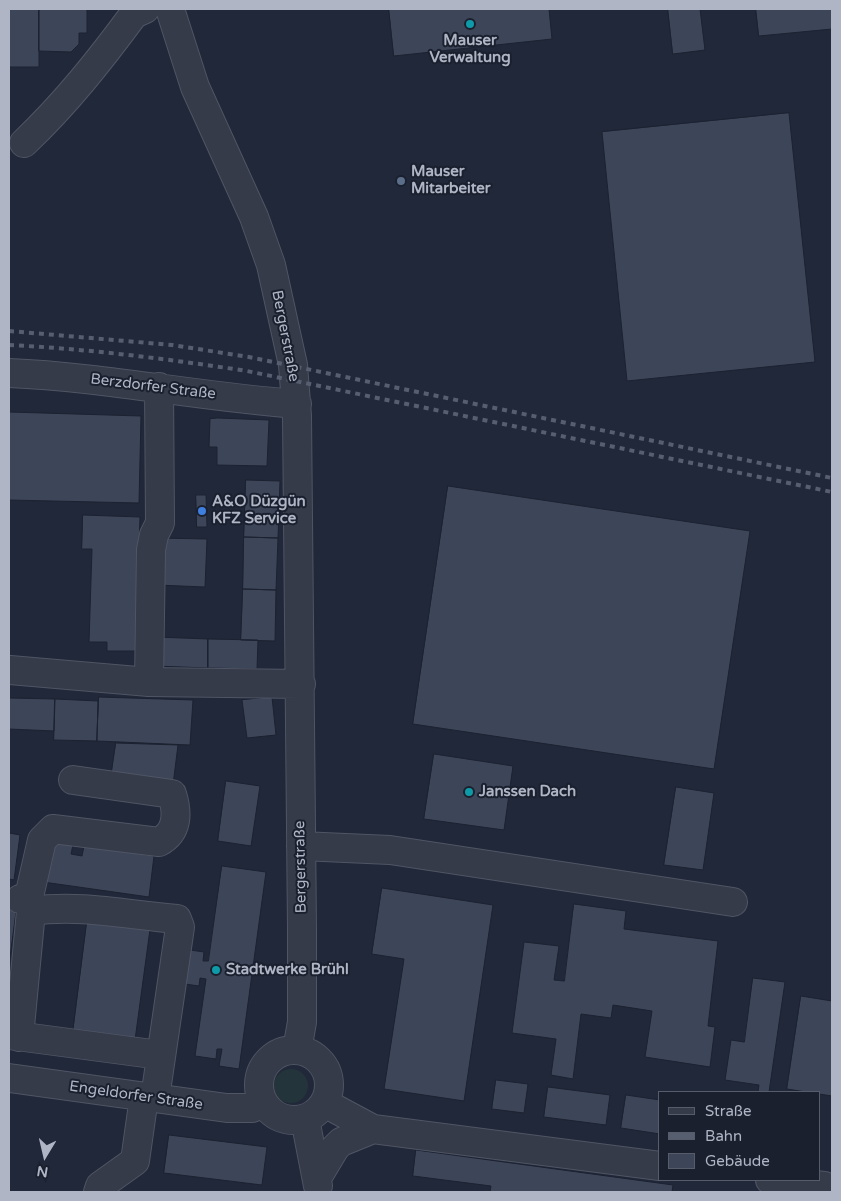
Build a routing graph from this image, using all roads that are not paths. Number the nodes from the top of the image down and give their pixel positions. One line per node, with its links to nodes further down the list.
1 (145, 9): 3 (street)
2 (170, 9): 6 (street, Bergerstraße)
3 (24, 142)
4 (9, 373): 5 (street, Berzdorfer Straße)
5 (159, 387): 6 (street, Berzdorfer Straße); 8 (street)
6 (296, 404): 9 (street, Bergerstraße)
7 (10, 670): 8 (street)
8 (149, 682): 9 (street)
9 (301, 684): 11 (street, Bergerstraße)
10 (73, 780): 13 (street)
11 (301, 846): 12 (street); 15 (street, Bergerstraße)
12 (733, 902)
13 (22, 903): 14 (street); 16 (street)
14 (14, 1036): 16 (street)
15 (297, 1050): 19 (street); 20 (street)
16 (160, 1055): 18 (street)
17 (9, 1078): 18 (street, Engeldorfer Straße)
18 (150, 1097): 20 (street, Engeldorfer Straße); 27 (street)
19 (326, 1100): 21 (street); 22 (street)
20 (263, 1103): 21 (street)
21 (304, 1119): 25 (street)
22 (373, 1130): 23 (street); 25 (street)
23 (658, 1166)
24 (779, 1181): 26 (street)
25 (318, 1185)
26 (824, 1186)
27 (98, 1192)

